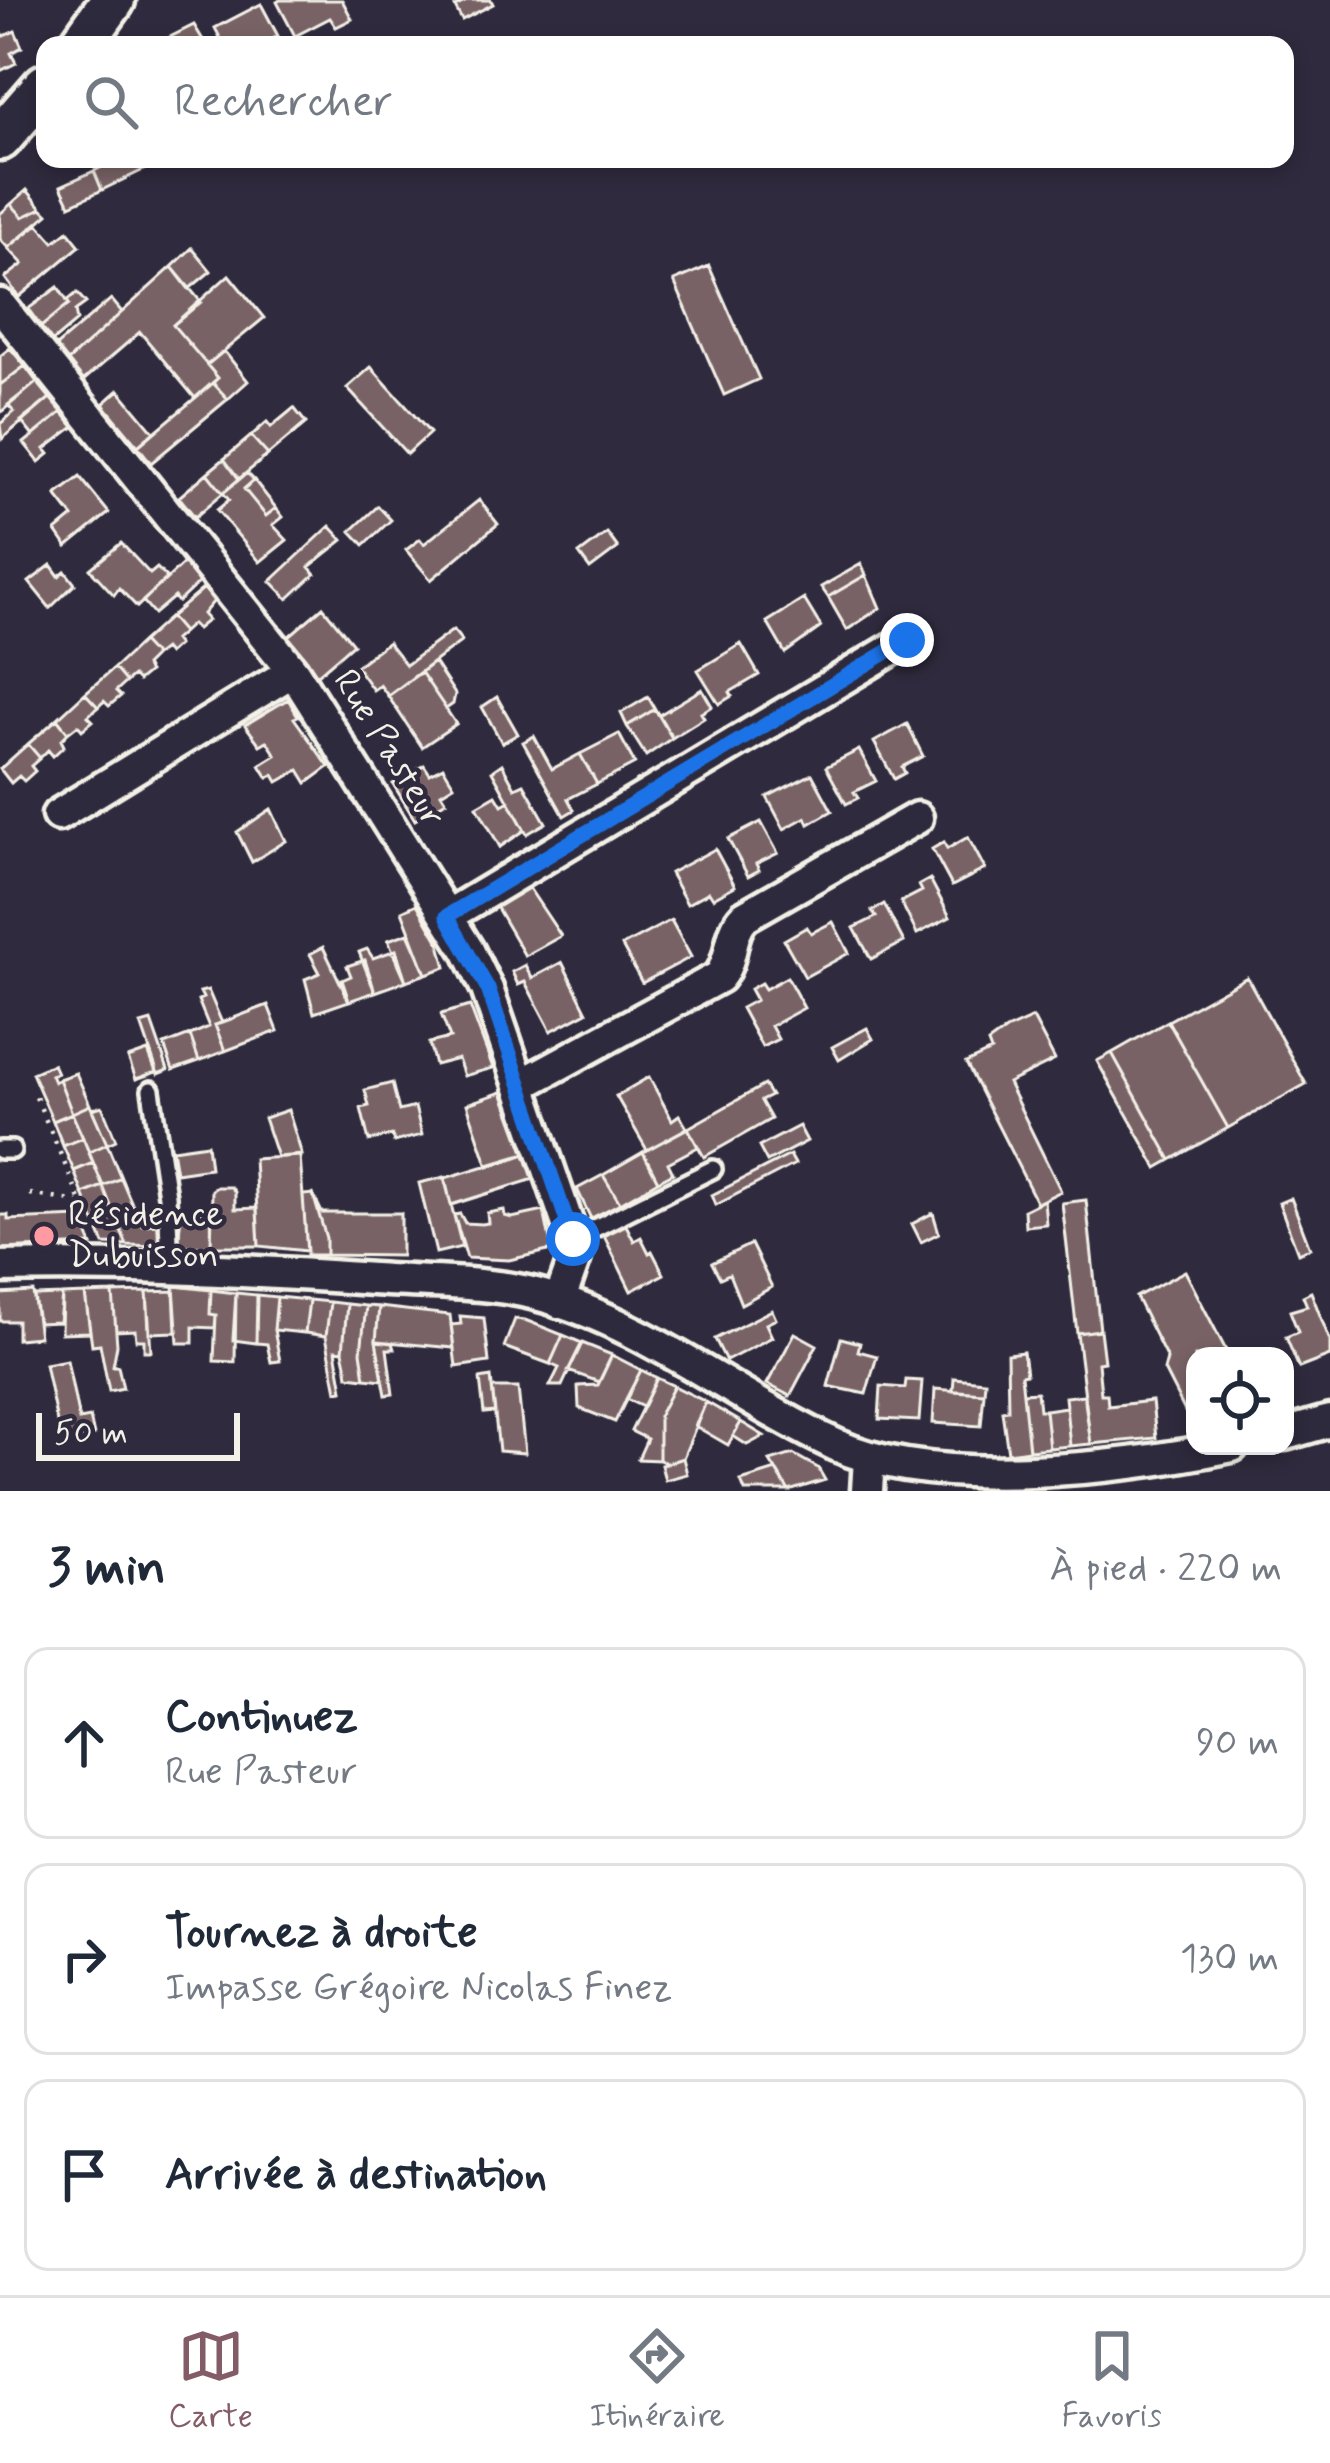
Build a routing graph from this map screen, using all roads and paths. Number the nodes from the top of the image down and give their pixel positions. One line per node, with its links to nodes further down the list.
1 (113, 0): 2 (street)
2 (87, 36)
3 (36, 96): 4 (street)
4 (0, 138)
5 (0, 305): 7 (street, Rue Pasteur)
6 (907, 640): 10 (street)
7 (292, 671): 8 (street); 10 (street, Rue Pasteur)
8 (58, 815)
9 (917, 818): 11 (street)
10 (447, 916): 11 (street, Rue Pasteur)
11 (521, 1085): 17 (street, Rue Pasteur)
12 (151, 1090): 19 (lane)
13 (36, 1097): 16 (path)
14 (713, 1168): 17 (lane)
15 (30, 1194): 16 (path)
16 (81, 1203): 18 (path)
17 (573, 1239): 21 (street)
18 (109, 1264): 19 (street); 20 (street)
19 (170, 1265): 21 (street)
20 (0, 1267)
21 (559, 1302): 25 (street)
22 (1330, 1420): 23 (street)
23 (1294, 1431)
24 (1186, 1454): 25 (street)
25 (869, 1458): 26 (street)
26 (867, 1491)

